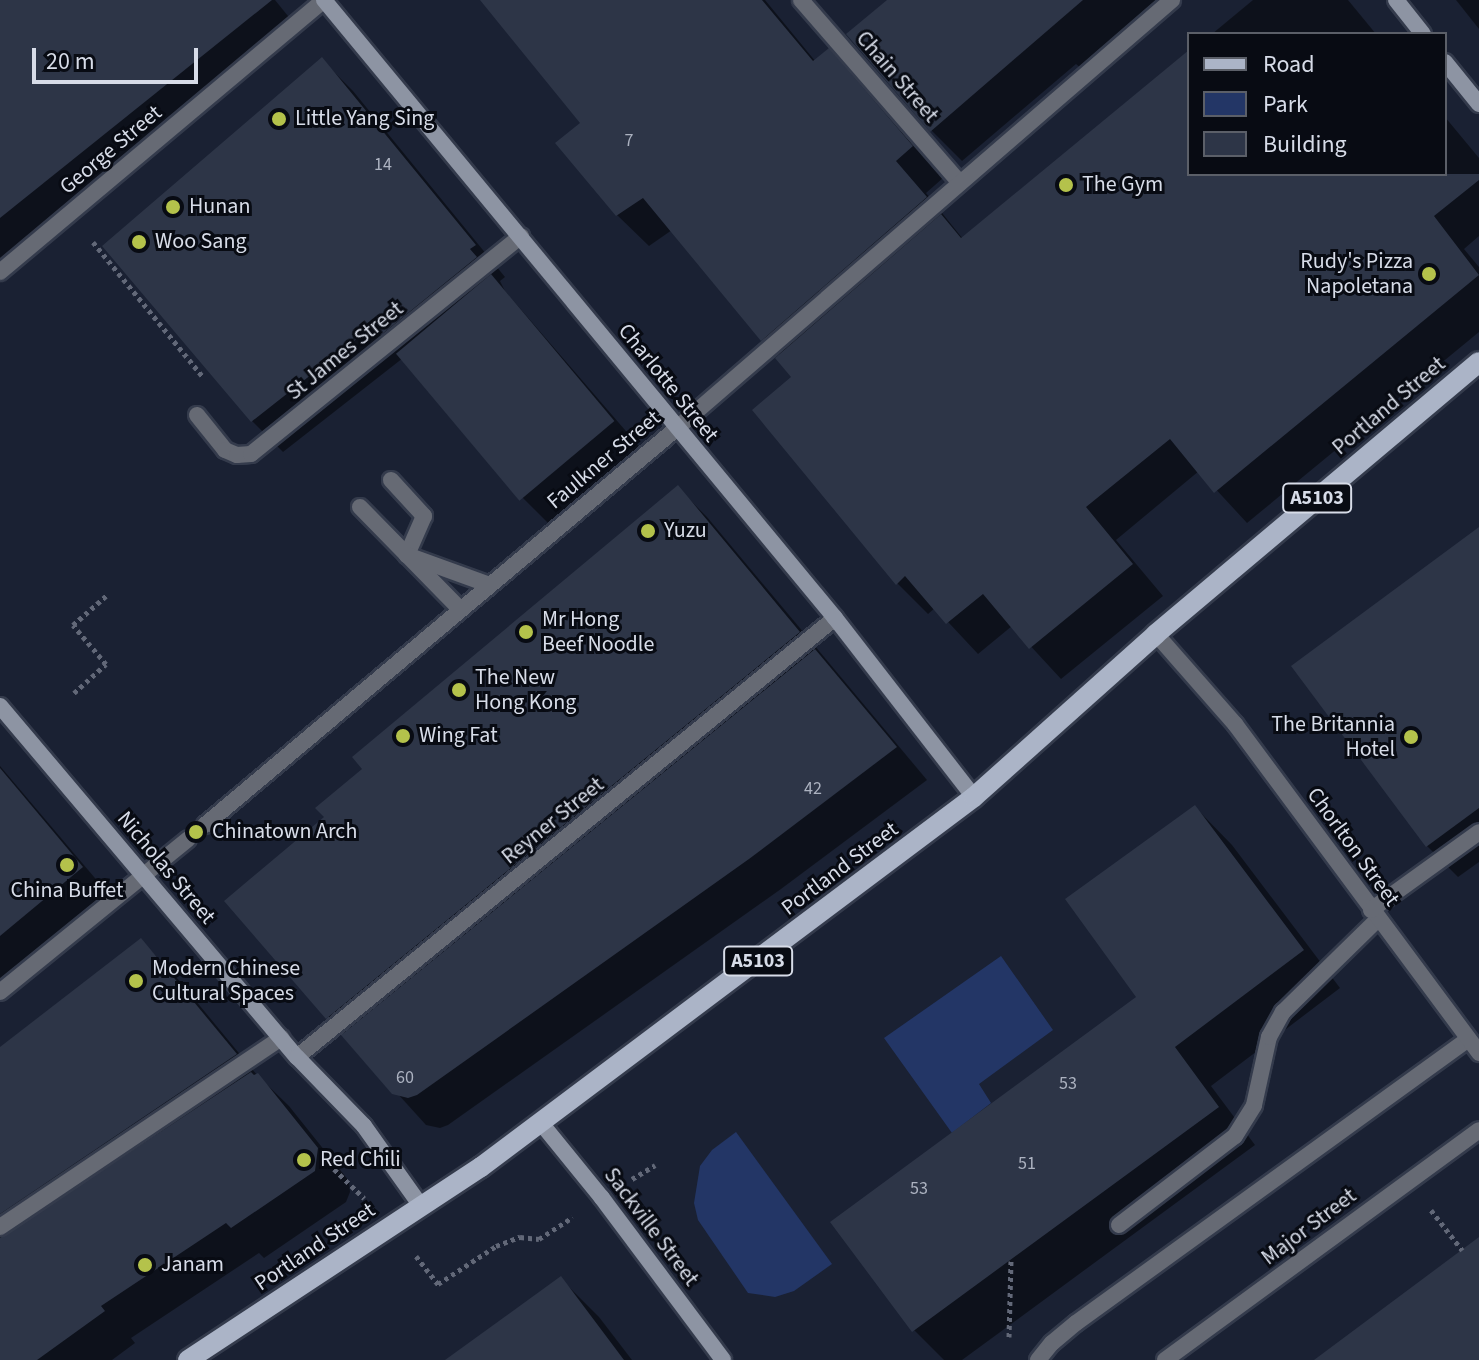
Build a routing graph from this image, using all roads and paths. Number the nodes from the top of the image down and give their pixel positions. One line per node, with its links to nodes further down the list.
1 (324, 0): 9 (street, George Street); 10 (street, Charlotte Street)
2 (1172, 0): 8 (street, Faulkner Street)
3 (1396, 0): 5 (street)
4 (806, 2): 8 (street, Chain Street)
5 (1421, 32)
6 (1447, 64): 7 (street)
7 (1479, 104)
8 (960, 183): 15 (street, Faulkner Street)
9 (69, 214): 11 (street, George Street); 13 (path)
10 (521, 236): 14 (street, St James Street); 15 (street, Charlotte Street)
11 (0, 272)
12 (1479, 362): 23 (main road, Portland Street / A5103)
13 (211, 387)
14 (197, 415)
15 (676, 429): 19 (street, Faulkner Street); 22 (street, Charlotte Street)
16 (391, 480): 18 (street)
17 (360, 507): 18 (street)
18 (407, 555): 19 (street); 21 (street)
19 (490, 585): 21 (street, Faulkner Street)
20 (106, 596): 24 (path)
21 (460, 609): 27 (street, Faulkner Street)
22 (835, 618): 26 (street, Charlotte Street); 36 (street, Reyner Street)
23 (1156, 634): 26 (main road, Portland Street); 31 (street, Chorlton Street)
24 (74, 693)
25 (0, 706): 30 (street, Nicholas Street)
26 (974, 797): 37 (main road, Portland Street / A5103)
27 (205, 825)
28 (1479, 832): 31 (street)
29 (188, 839): 30 (street)
30 (143, 875): 32 (street); 33 (street, Nicholas Street)
31 (1375, 914): 34 (street, Chorlton Street); 41 (street)
32 (0, 992)
33 (281, 1038): 36 (street, Nicholas Street); 42 (street)
34 (1468, 1039): 35 (street, Chorlton Street); 50 (street)
35 (1479, 1053)
36 (297, 1057): 40 (street, Nicholas Street)
37 (541, 1123): 40 (main road, Portland Street / A5103); 49 (street, Sackville Street)
38 (1479, 1130): 51 (street, Major Street)
39 (1425, 1202): 44 (path)
40 (421, 1206): 48 (main road, Portland Street / A5103)
41 (1119, 1225)
42 (0, 1227)
43 (539, 1239): 46 (path)
44 (1462, 1250)
45 (1011, 1261): 47 (path)
46 (438, 1284)
47 (1008, 1348)
48 (188, 1360)
49 (723, 1360)
50 (1038, 1360)
51 (1165, 1360)

